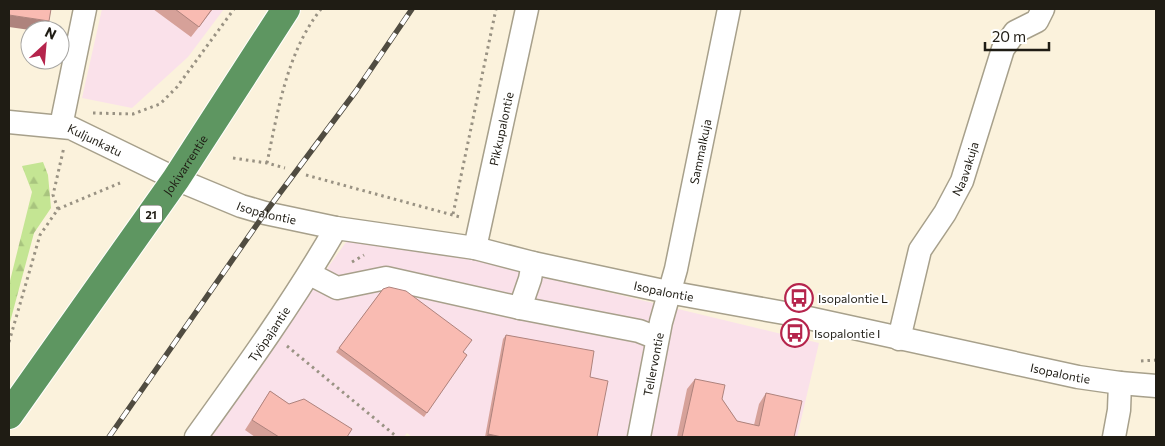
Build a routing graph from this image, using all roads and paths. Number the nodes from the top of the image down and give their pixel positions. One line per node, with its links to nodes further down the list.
1 (86, 9): 10 (street)
2 (234, 9): 10 (path)
3 (286, 9): 15 (highway, Jokivarrentie / 21)
4 (321, 9): 12 (path)
5 (496, 9): 18 (path)
6 (527, 9): 19 (street, Pikkupalontie)
7 (729, 9): 24 (street, Sammalkuja)
8 (1044, 9): 28 (street, Naavakuja)
9 (9, 122): 10 (street, Kuljunkatu)
10 (66, 127): 15 (street, Kuljunkatu); 17 (path)
11 (233, 158): 12 (path)
12 (267, 163): 13 (path)
13 (285, 168)
14 (306, 174): 18 (path)
15 (176, 178): 20 (street, Isopalontie); 32 (highway, Jokivarrentie / 21)
16 (120, 184): 17 (path)
17 (58, 210): 29 (path)
18 (453, 214): 19 (path)
19 (481, 226): 21 (street, Pikkupalontie)
20 (336, 228): 21 (street, Isopalontie); 23 (street, Työpajantie)
21 (476, 248): 22 (street, Isopalontie)
22 (533, 263): 24 (street, Isopalontie); 25 (street)
23 (310, 274): 25 (street); 26 (street, Työpajantie)
24 (668, 292): 27 (street, Tellervontie); 28 (street, Isopalontie)
25 (520, 308): 27 (street)
26 (271, 333): 33 (street, Työpajantie); 34 (path)
27 (658, 338): 35 (street, Tellervontie)
28 (899, 339): 31 (street, Isopalontie)
29 (9, 342)
30 (1155, 379): 31 (street, Isopalontie)
31 (1120, 383): 36 (street)
32 (9, 415)
33 (196, 437)
34 (397, 437)
35 (639, 437)
36 (1114, 437)

